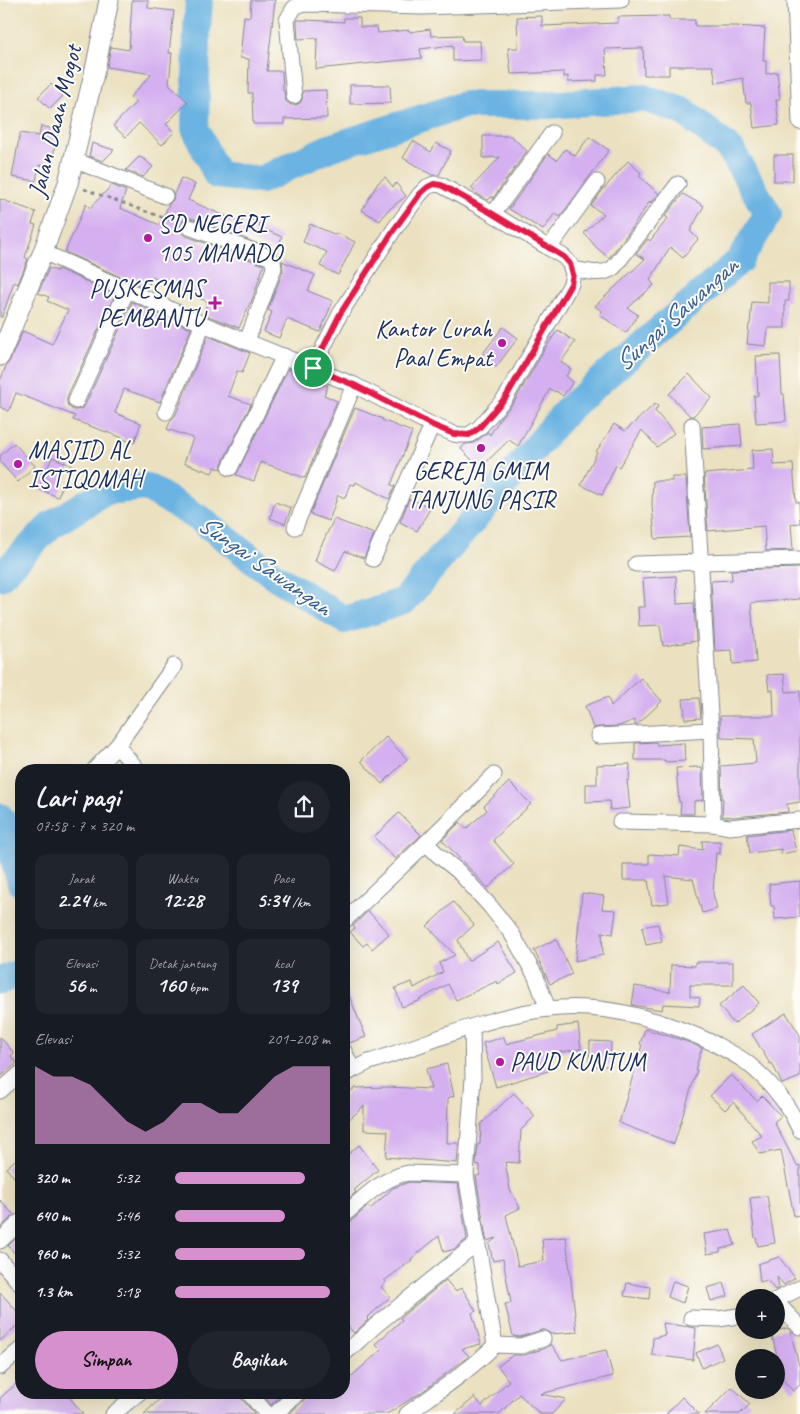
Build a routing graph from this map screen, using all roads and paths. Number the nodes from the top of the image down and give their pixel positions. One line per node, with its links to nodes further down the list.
1 (109, 0): 7 (main road, Jalan Daan Mogot)
2 (621, 0): 4 (street)
3 (795, 0): 5 (street)
4 (294, 96)
5 (800, 122)
6 (552, 134): 12 (street)
7 (74, 160): 9 (main road, Jalan Daan Mogot); 11 (street)
8 (597, 182): 14 (street)
9 (68, 183): 13 (path); 15 (main road, Jalan Daan Mogot)
10 (678, 184): 16 (street)
11 (165, 196)
12 (494, 214): 14 (street); 22 (street)
13 (189, 226): 19 (street)
14 (549, 248): 16 (street)
15 (42, 252): 17 (street); 20 (main road, Jalan Daan Mogot)
16 (571, 276): 26 (street)
17 (127, 290): 18 (street); 24 (street)
18 (203, 324): 19 (street); 25 (street)
19 (247, 341): 21 (street)
20 (0, 356)
21 (284, 356): 22 (street); 28 (street)
22 (313, 368): 23 (street)
23 (354, 385): 26 (street); 29 (street)
24 (76, 401)
25 (166, 412)
26 (432, 425): 30 (street)
27 (692, 425): 32 (street)
28 (230, 468)
29 (295, 526)
30 (373, 559)
31 (800, 559): 32 (street)
32 (700, 561): 33 (street); 35 (street)
33 (636, 564)
34 (174, 666): 37 (street)
35 (712, 730): 36 (street); 43 (street)
36 (598, 736)
37 (117, 746): 38 (street); 39 (street)
38 (100, 764)
39 (133, 764)
40 (494, 775): 44 (street)
41 (800, 820): 43 (street)
42 (620, 822): 43 (street)
43 (713, 824)
44 (426, 843): 45 (street); 46 (street)
45 (350, 915)
46 (548, 1009): 47 (street); 51 (street)
47 (472, 1027): 48 (street); 52 (street)
48 (350, 1071)
49 (15, 1078): 50 (street)
50 (0, 1091)
51 (800, 1130)
52 (466, 1175): 53 (street); 56 (street)
53 (350, 1210)
54 (15, 1227): 55 (street)
55 (0, 1241)
56 (478, 1242): 66 (street); 67 (street)
57 (0, 1260): 58 (street)
58 (15, 1278)
59 (800, 1288): 60 (street)
60 (785, 1296)
61 (785, 1311): 64 (street)
62 (735, 1316): 63 (street)
63 (691, 1318)
64 (800, 1328)
65 (544, 1339): 66 (street)
66 (495, 1345): 76 (street)
67 (350, 1349)
68 (15, 1354): 69 (street)
69 (0, 1367)
70 (131, 1399): 73 (street)
71 (254, 1399): 74 (street)
72 (291, 1399): 75 (street)
73 (113, 1414)
74 (267, 1414)
75 (274, 1414)
76 (407, 1414)

